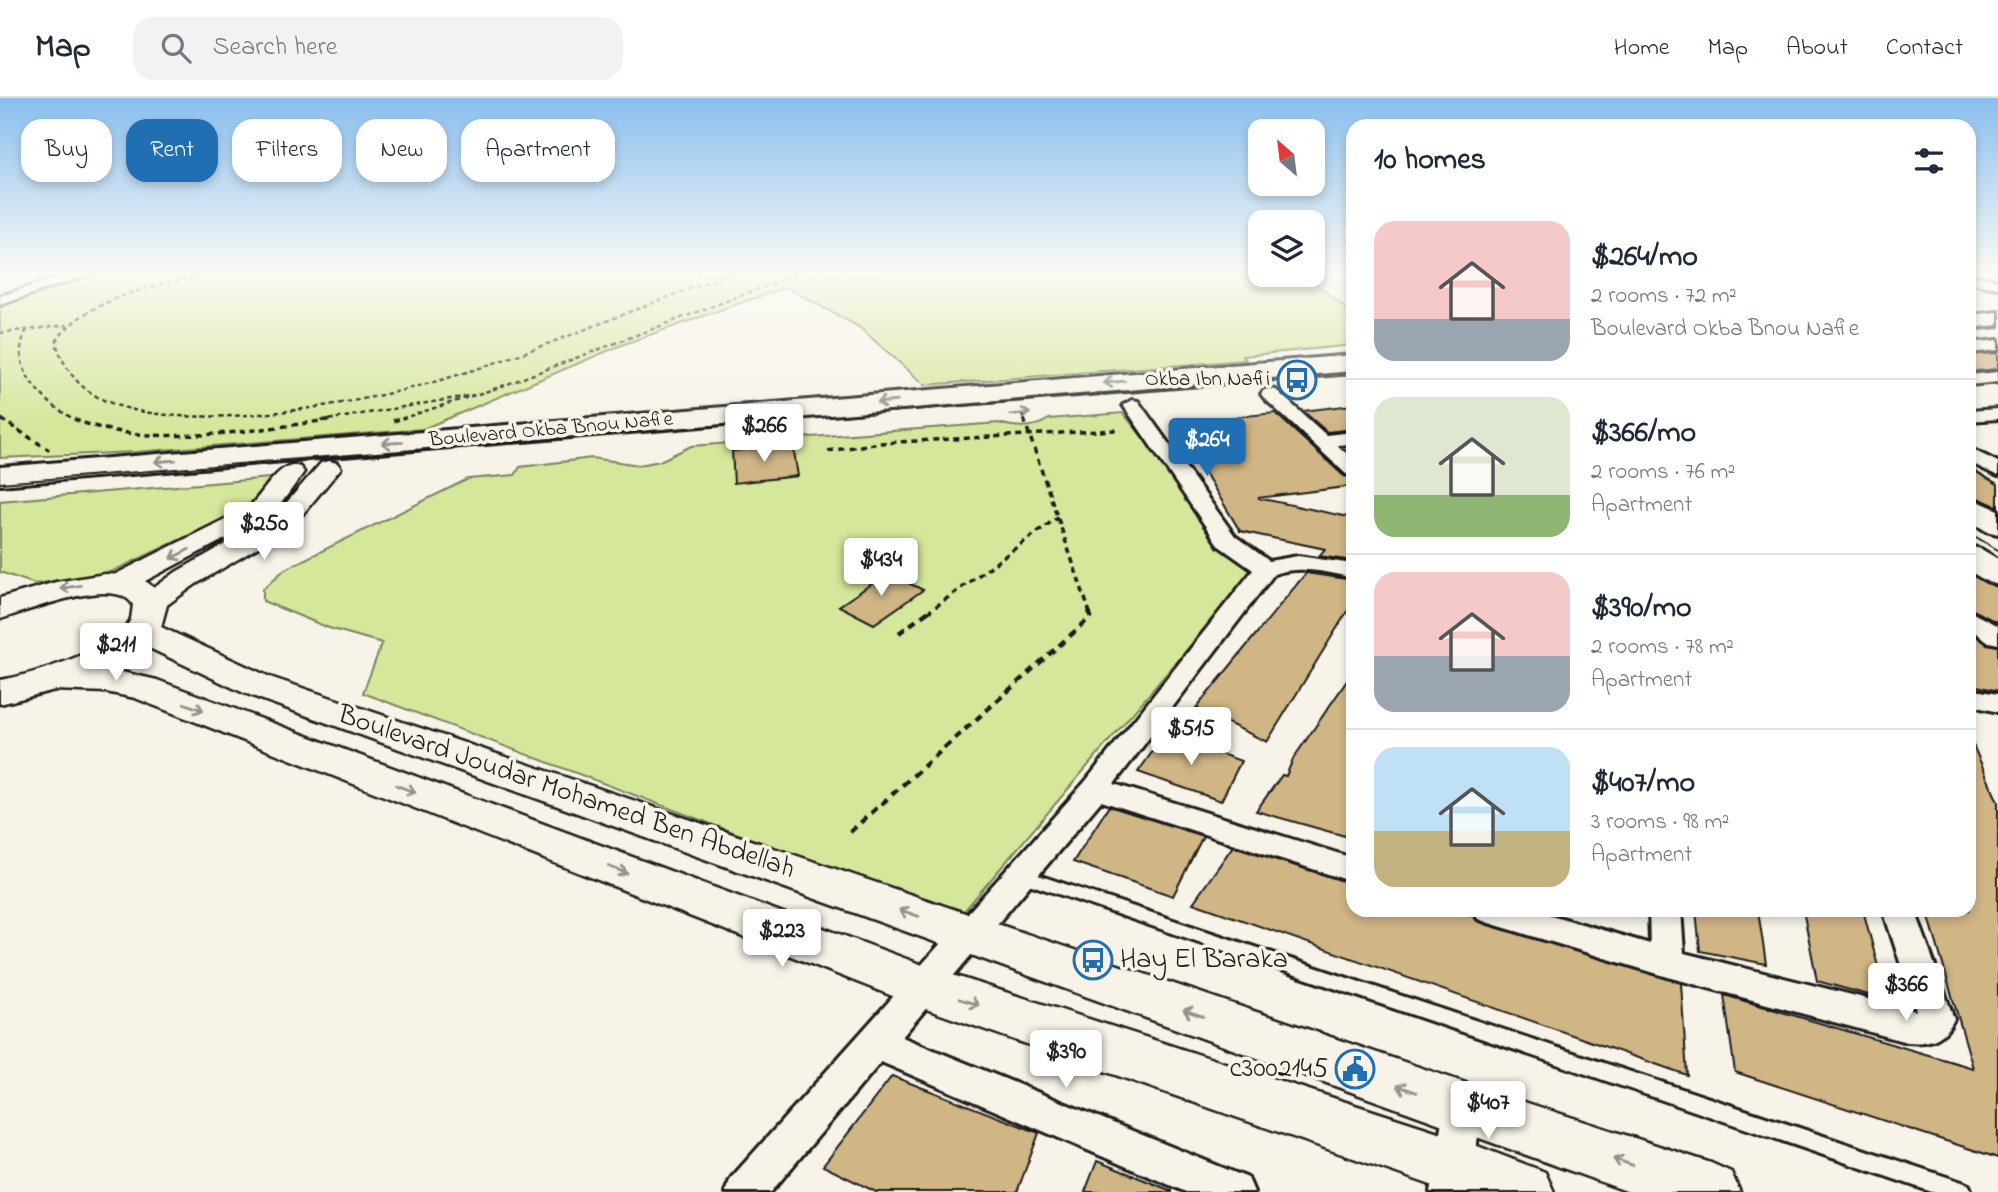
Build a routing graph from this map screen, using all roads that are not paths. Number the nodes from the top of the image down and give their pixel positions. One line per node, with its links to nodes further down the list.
1 (1998, 345): 2 (street)
2 (1976, 347)
3 (1346, 364): 20 (main road, Boulevard Okba Bnou Nafie, one-way to 20)
4 (1998, 377): 5 (street)
5 (1976, 379)
6 (1346, 387): 7 (main road, Boulevard Okba Bnou Nafie)
7 (1270, 394): 8 (main road, Boulevard Okba Bnou Nafie); 12 (street)
8 (1132, 405): 17 (main road, Boulevard Okba Bnou Nafie, one-way to 8); 25 (street)
9 (1998, 414): 10 (street)
10 (1976, 416)
11 (1346, 439): 12 (street)
12 (1324, 441): 16 (street)
13 (1998, 453): 14 (street)
14 (1976, 455)
15 (1976, 458): 18 (street)
16 (1346, 463)
17 (329, 468): 19 (main road, Boulevard Okba Bnou Nafie); 30 (street)
18 (1998, 470)
19 (292, 472): 21 (main road, Boulevard Okba Bnou Nafie); 28 (street, one-way to 28)
20 (0, 476)
21 (0, 496)
22 (1976, 511): 23 (main road)
23 (1998, 524)
24 (1976, 560): 27 (main road)
25 (1266, 569): 26 (street); 37 (street)
26 (1346, 570)
27 (1998, 574)
28 (118, 584): 29 (main road, one-way to 29); 30 (main road, Boulevard Joudar Mohamed Ben Abdellah)
29 (9, 599)
30 (145, 617): 33 (main road); 43 (main road, Boulevard Joudar Mohamed Ben Abdellah, one-way to 30)
31 (1976, 623): 32 (street)
32 (1998, 637)
33 (56, 679): 34 (main road); 45 (main road, Boulevard Joudar Mohamed Ben Abdellah, one-way to 45)
34 (0, 692)
35 (1976, 698): 36 (street)
36 (1998, 703)
37 (1095, 789): 38 (street); 39 (street)
38 (1346, 865)
39 (1019, 875): 43 (street); 53 (lane)
40 (1518, 917): 44 (street)
41 (1665, 917): 44 (street)
42 (1901, 917): 44 (street)
43 (969, 934): 45 (street); 47 (main road, Boulevard Joudar Mohamed Ben Abdellah, one-way to 43)
44 (1668, 963)
45 (923, 987): 46 (street); 48 (main road, Boulevard Joudar Mohamed Ben Abdellah, one-way to 48)
46 (875, 1042): 49 (street); 50 (street)
47 (1463, 1108): 48 (street); 52 (main road, Boulevard Joudar Mohamed Ben Abdellah, one-way to 47)
48 (1452, 1178): 51 (main road, Boulevard Joudar Mohamed Ben Abdellah)
49 (748, 1191)
50 (1234, 1192)
51 (1525, 1192)
52 (1711, 1192)
53 (1962, 1192)

